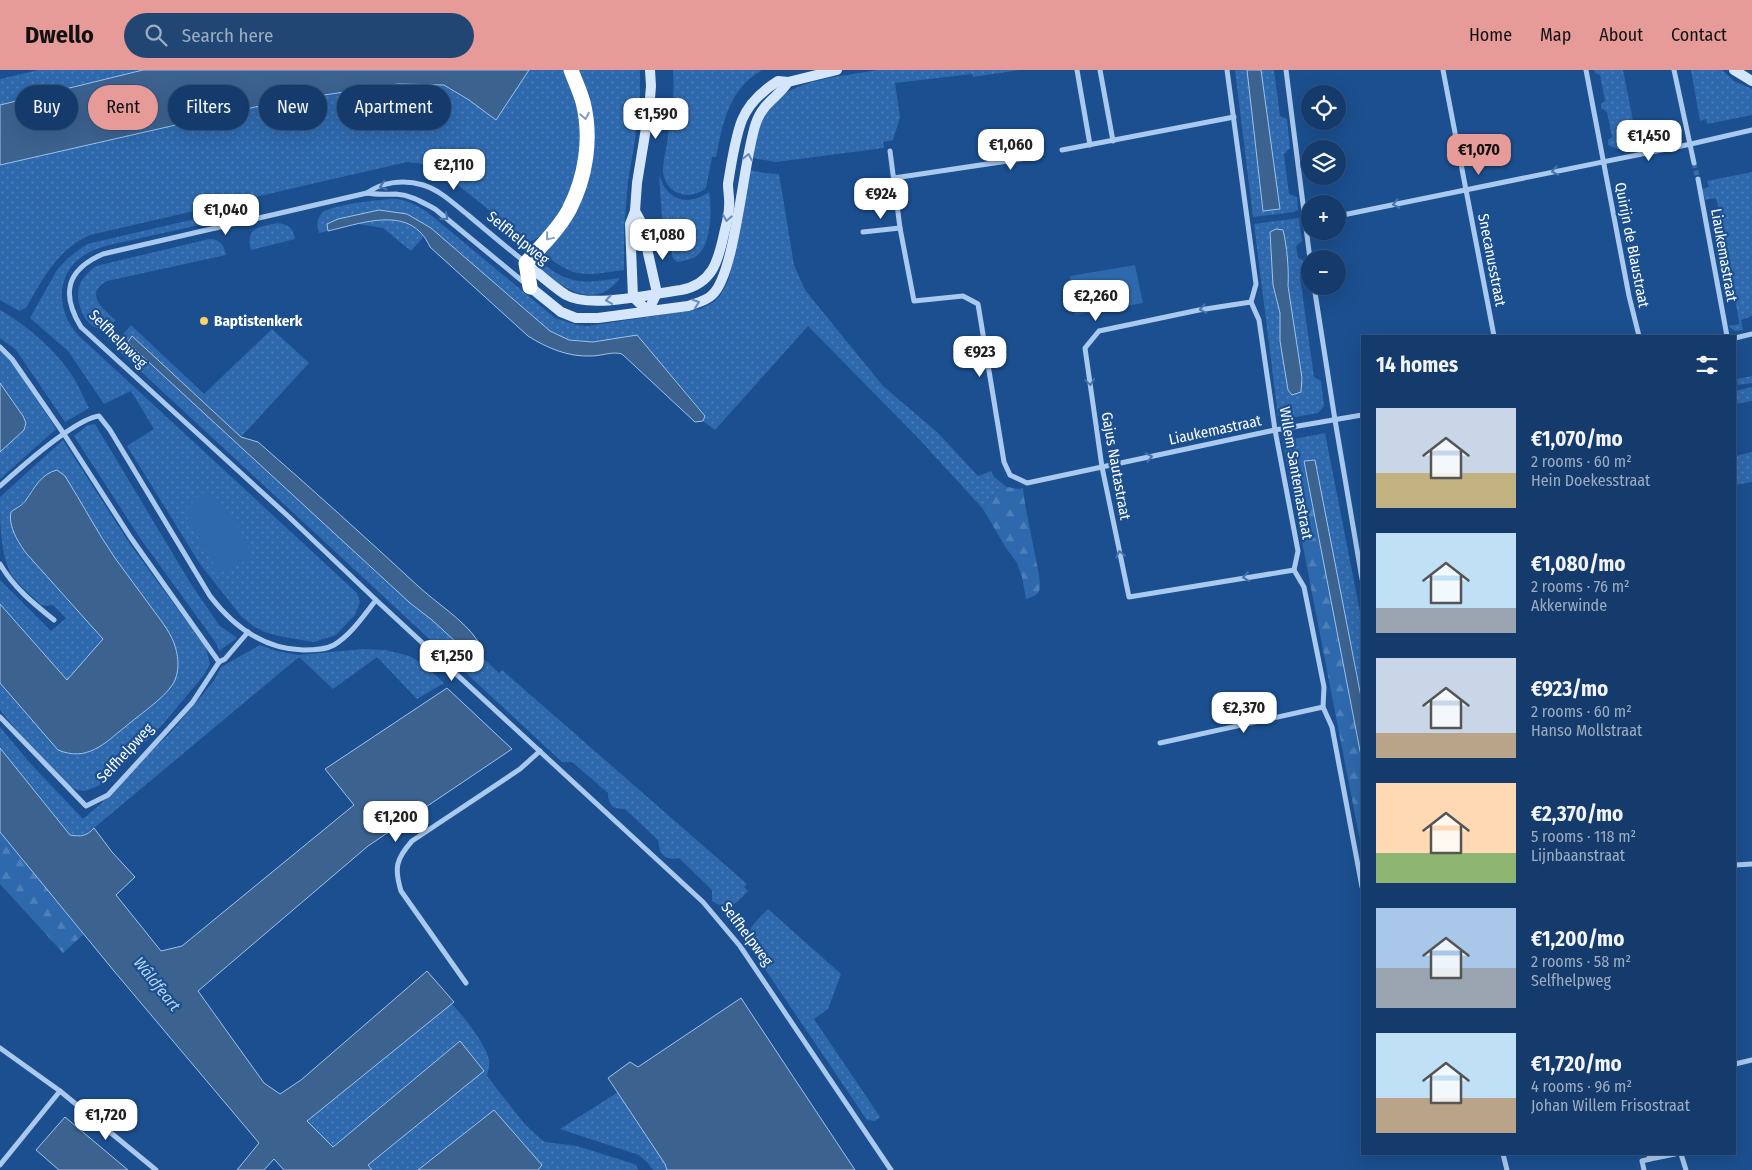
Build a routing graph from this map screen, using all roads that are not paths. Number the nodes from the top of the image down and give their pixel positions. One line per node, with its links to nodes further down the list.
1 (571, 70): 33 (highway, one-way to 33)
2 (650, 70): 29 (street)
3 (837, 70): 13 (street, Selfhelpweg)
4 (1077, 70): 18 (street)
5 (1100, 70): 16 (street)
6 (1227, 70): 14 (street)
7 (1286, 70): 28 (street)
8 (1443, 70): 26 (street, Snecanusstraat)
9 (1586, 70): 22 (street, Quirijn de Blaustraat)
10 (1674, 70): 17 (street)
11 (1734, 70): 12 (street)
12 (1752, 81)
13 (788, 82): 35 (street, Selfhelpweg, one-way to 35); 39 (street, Selfhelpweg, one-way to 13)
14 (1234, 117): 16 (street); 38 (street)
15 (1752, 130): 17 (street)
16 (1113, 141): 18 (street)
17 (1691, 144): 22 (street); 23 (street)
18 (1090, 146): 19 (street)
19 (1062, 150)
20 (890, 151): 24 (street)
21 (1027, 158): 24 (street)
22 (1603, 162): 26 (street, one-way to 26); 42 (street, Quirijn de Blaustraat)
23 (1694, 163)
24 (894, 178): 31 (street)
25 (1698, 179): 43 (street, Liaukemastraat)
26 (1466, 189): 30 (street, one-way to 30); 41 (street, Snecanusstraat)
27 (367, 193): 33 (street, Selfhelpweg, one-way to 27); 34 (street, Selfhelpweg, one-way to 34); 55 (street, Selfhelpweg)
28 (1303, 195)
29 (635, 211): 35 (street); 37 (street)
30 (1346, 215)
31 (900, 228): 32 (street); 50 (street, Liaukemastraat)
32 (864, 232)
33 (526, 263): 34 (highway); 37 (street, Selfhelpweg, one-way to 33)
34 (530, 287): 39 (street, Selfhelpweg)
35 (658, 293): 37 (street, Selfhelpweg); 39 (street)
36 (1315, 295): 47 (street)
37 (634, 296): 39 (street)
38 (1251, 302): 48 (street, Willem Santemastraat); 50 (street, Gajus Nautastraat, one-way to 50)
39 (648, 311)
40 (1752, 334): 44 (street)
41 (1494, 335)
42 (1639, 335)
43 (1727, 335)
44 (1736, 338)
45 (0, 347): 49 (street)
46 (1361, 415): 47 (street, Liaukemastraat)
47 (1335, 420): 48 (street, Liaukemastraat); 54 (street)
48 (1275, 430): 50 (street, Liaukemastraat, one-way to 48); 53 (street, Willem Santemastraat)
49 (64, 434): 51 (street); 57 (street); 58 (street)
50 (1102, 467): 53 (street, Gajus Nautastraat, one-way to 50)
51 (0, 486)
52 (0, 564): 56 (street)
53 (1294, 570): 59 (street)
54 (1361, 573)
55 (376, 600): 57 (street); 62 (street, Selfhelpweg)
56 (54, 620)
57 (248, 632): 58 (street, Selfhelpweg)
58 (219, 662): 60 (street, Selfhelpweg)
59 (1323, 707): 61 (street); 65 (street)
60 (0, 717)
61 (1160, 743)
62 (540, 751): 66 (street); 77 (street, Selfhelpweg)
63 (1752, 864): 64 (street)
64 (1736, 865)
65 (1361, 883)
66 (466, 983)
67 (0, 1048): 70 (street)
68 (1752, 1060): 69 (street)
69 (1736, 1064)
70 (60, 1091): 75 (street); 76 (street)
71 (1503, 1155): 78 (street)
72 (1662, 1155): 74 (street)
73 (1681, 1155): 80 (street)
74 (1650, 1156): 79 (street)
75 (0, 1165)
76 (156, 1170)
77 (891, 1170)
78 (1507, 1170)
79 (1644, 1170)
80 (1686, 1170)

